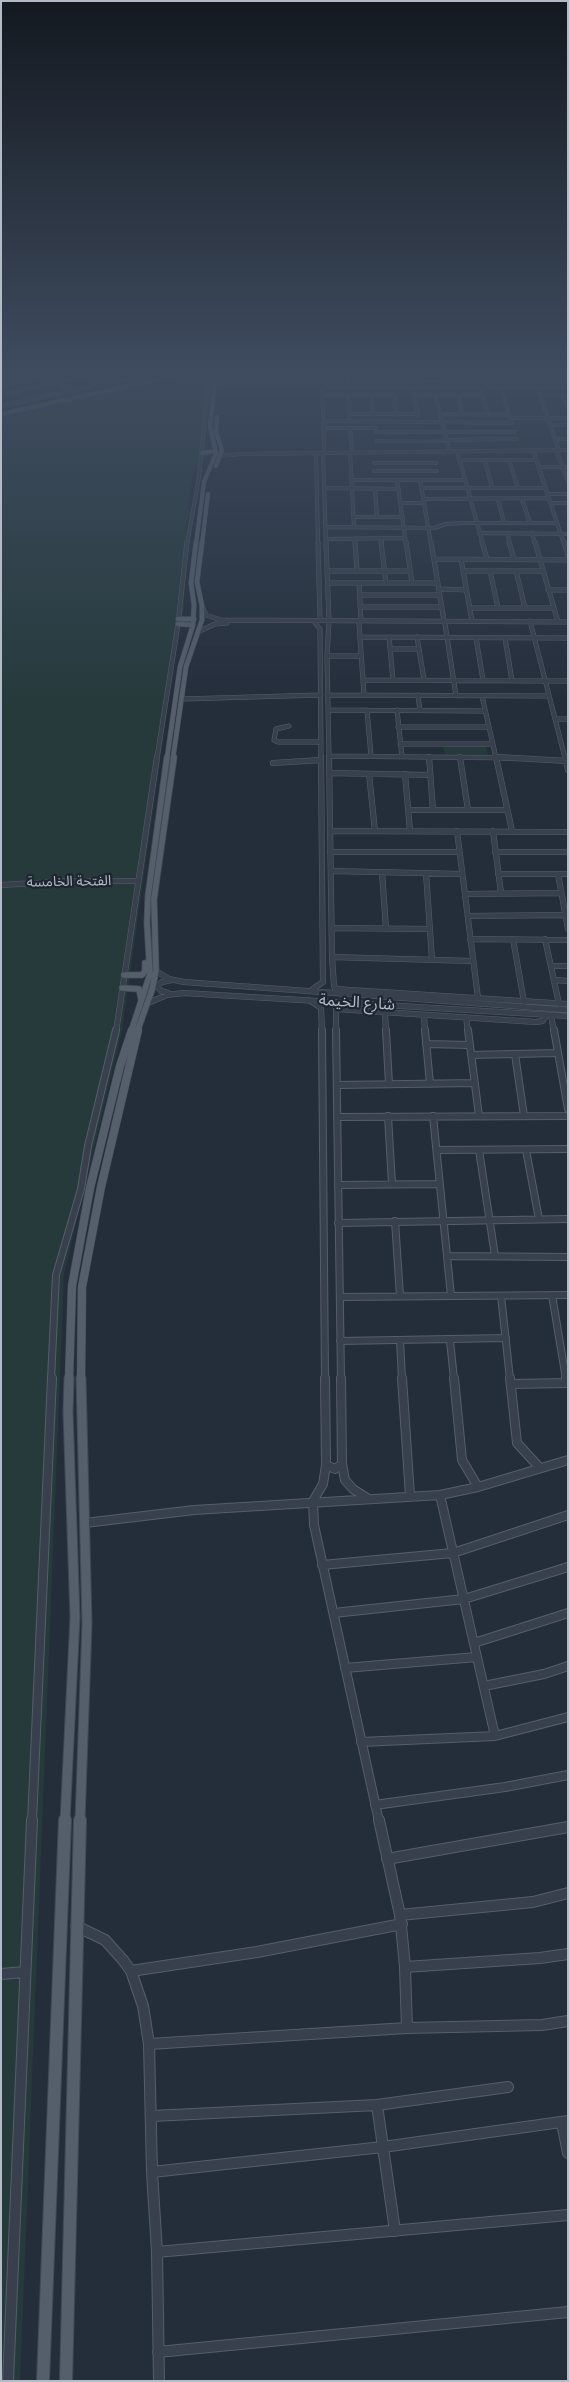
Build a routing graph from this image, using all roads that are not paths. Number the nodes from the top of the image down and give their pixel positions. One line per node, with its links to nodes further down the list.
1 (197, 485): 81 (street)
2 (207, 485): 72 (main road)
3 (317, 485): 40 (street)
4 (398, 485): 14 (street)
5 (545, 485): 13 (street)
6 (324, 488): 7 (street); 31 (street)
7 (352, 488): 8 (street); 24 (street)
8 (375, 488): 14 (street); 25 (street)
9 (422, 488): 10 (street); 20 (street)
10 (466, 488): 11 (street); 18 (street)
11 (492, 488): 12 (street)
12 (518, 488): 13 (street)
13 (546, 488): 16 (street)
14 (399, 489): 21 (street)
15 (568, 494): 16 (street)
16 (548, 496): 17 (street); 22 (street)
17 (522, 498): 19 (street); 30 (street)
18 (469, 499): 19 (street); 20 (street); 28 (street)
19 (498, 499): 29 (street)
20 (424, 501): 21 (street); 34 (street)
21 (401, 503): 26 (street)
22 (551, 503): 23 (street); 27 (street)
23 (568, 503)
24 (354, 517): 25 (street); 32 (street)
25 (377, 517): 26 (street)
26 (403, 517): 33 (street)
27 (557, 522): 30 (street); 38 (street)
28 (476, 523): 29 (street); 34 (street); 35 (street)
29 (504, 523): 30 (street)
30 (530, 523)
31 (326, 527): 32 (street); 41 (street)
32 (354, 527): 33 (street)
33 (404, 527): 34 (street); 43 (street)
34 (428, 528): 47 (street)
35 (479, 533): 36 (street); 49 (street)
36 (507, 533): 37 (street); 50 (street)
37 (532, 533): 38 (street); 51 (street)
38 (561, 534): 39 (street); 46 (street)
39 (568, 534)
40 (318, 536): 41 (street); 45 (street)
41 (326, 538): 44 (street); 45 (street); 54 (street)
42 (381, 538): 43 (street); 44 (street); 56 (street)
43 (405, 538): 57 (street)
44 (355, 539): 55 (street)
45 (318, 541): 82 (street)
46 (568, 555)
47 (434, 559): 48 (street); 65 (street)
48 (461, 559): 49 (street); 53 (street)
49 (487, 559): 50 (street)
50 (514, 559): 51 (street)
51 (540, 560): 52 (street); 60 (street)
52 (568, 560)
53 (463, 570): 58 (street); 67 (street)
54 (328, 571): 55 (street); 61 (street)
55 (357, 571): 56 (street)
56 (384, 571): 57 (street); 63 (street)
57 (410, 571): 64 (street)
58 (490, 571): 59 (street); 76 (street)
59 (516, 571): 60 (street); 77 (street)
60 (543, 571): 68 (street)
61 (328, 583): 62 (street); 83 (street)
62 (359, 583): 63 (street); 70 (street)
63 (386, 583): 64 (street)
64 (412, 583): 65 (street)
65 (438, 583): 66 (street)
66 (439, 590): 67 (street); 71 (street)
67 (466, 590): 75 (street)
68 (548, 590): 69 (street); 78 (street)
69 (568, 590)
70 (360, 595): 71 (street); 73 (street)
71 (440, 595): 74 (street)
72 (197, 597): 79 (street); 91 (main road); 91 (main road)
73 (360, 607): 74 (street); 84 (street)
74 (442, 607): 85 (street)
75 (470, 608): 76 (street); 80 (street)
76 (498, 608): 77 (street)
77 (524, 608): 78 (street)
78 (554, 608): 86 (street)
79 (214, 618): 82 (street); 92 (street)
80 (472, 621): 85 (street); 87 (street)
81 (178, 622): 91 (main road); 174 (street)
82 (318, 622): 83 (street); 92 (street); 114 (street)
83 (329, 622): 84 (street); 104 (street)
84 (360, 622): 85 (street); 93 (street)
85 (444, 622): 87 (street); 96 (street)
86 (558, 622): 89 (street); 90 (street)
87 (525, 623): 88 (street)
88 (531, 623): 89 (street); 99 (street)
89 (540, 623): 90 (street)
90 (568, 623)
91 (196, 625): 92 (street); 103 (main road)
92 (213, 625)
93 (360, 637): 94 (street); 105 (street)
94 (389, 637): 95 (street); 101 (street)
95 (417, 638): 96 (street); 102 (street)
96 (447, 638): 97 (street); 109 (street)
97 (476, 638): 98 (street); 110 (street)
98 (505, 638): 99 (street); 111 (street)
99 (535, 638): 100 (street); 112 (street)
100 (568, 639)
101 (390, 649): 102 (street); 107 (street)
102 (419, 649): 108 (street)
103 (187, 652): 121 (main road); 189 (main road)
104 (327, 656): 105 (street); 115 (street)
105 (361, 656): 106 (street)
106 (363, 680): 107 (street); 116 (street)
107 (393, 680): 108 (street)
108 (424, 680): 109 (street)
109 (454, 680): 110 (street); 118 (street)
110 (483, 680): 111 (street)
111 (512, 681): 112 (street)
112 (545, 681): 113 (street); 120 (street)
113 (568, 681)
114 (321, 695): 121 (street); 132 (street)
115 (328, 695): 116 (street); 122 (street)
116 (364, 695): 117 (street)
117 (418, 695): 118 (street); 125 (street)
118 (456, 696): 119 (street)
119 (482, 696): 120 (street); 126 (street)
120 (549, 696): 127 (street)
121 (182, 699): 195 (main road)
122 (328, 710): 123 (street); 135 (street)
123 (367, 710): 124 (street); 136 (street)
124 (397, 710): 125 (street); 130 (street)
125 (420, 711): 126 (street)
126 (485, 711): 131 (street)
127 (555, 719): 128 (street); 142 (street)
128 (568, 719)
129 (289, 726): 132 (street)
130 (398, 727): 131 (street); 133 (street)
131 (488, 727): 134 (street)
132 (321, 742): 141 (street)
133 (400, 744): 134 (street); 137 (street)
134 (492, 744): 140 (street)
135 (329, 756): 136 (street); 146 (street)
136 (371, 756): 137 (street)
137 (402, 757): 138 (street)
138 (429, 757): 139 (street); 149 (street)
139 (460, 757): 140 (street); 154 (street)
140 (494, 757): 142 (street); 155 (street)
141 (322, 760): 143 (street); 144 (street)
142 (567, 761): 145 (street)
143 (273, 763)
144 (322, 768): 146 (street); 151 (street)
145 (568, 770)
146 (329, 771): 147 (street); 150 (street)
147 (369, 774): 148 (street); 157 (street)
148 (406, 774): 149 (street); 152 (street)
149 (430, 775): 153 (street)
150 (329, 780): 151 (street); 156 (street)
151 (322, 781): 200 (street)
152 (408, 810): 153 (street); 158 (street)
153 (433, 810): 154 (street)
154 (468, 810): 155 (street)
155 (506, 810): 161 (street)
156 (330, 831): 157 (street); 163 (street)
157 (375, 831): 158 (street)
158 (410, 831): 159 (street)
159 (457, 831): 160 (street); 164 (street)
160 (493, 831): 161 (street); 165 (street)
161 (512, 831): 162 (street)
162 (568, 832)
163 (330, 852): 164 (street); 167 (street)
164 (460, 852): 170 (street)
165 (495, 852): 166 (street); 171 (street)
166 (568, 852)
167 (331, 872): 168 (street); 181 (street)
168 (382, 872): 169 (street); 182 (street)
169 (426, 873): 170 (street); 183 (street)
170 (462, 874): 178 (street)
171 (498, 874): 172 (street); 176 (street)
172 (558, 874): 173 (street); 177 (street)
173 (568, 874)
174 (137, 881): 175 (street, الفتحة الخامسة); 196 (street)
175 (1, 885)
176 (502, 893): 177 (street); 178 (street)
177 (561, 893): 179 (street)
178 (464, 894): 180 (street)
179 (565, 915): 180 (street); 184 (street)
180 (468, 916): 185 (street)
181 (332, 928): 182 (street); 190 (street)
182 (386, 929): 183 (street)
183 (430, 929): 191 (street)
184 (568, 929)
185 (470, 939): 186 (street); 192 (street)
186 (513, 939): 187 (street); 208 (street)
187 (545, 939): 188 (street); 193 (street)
188 (568, 940)
189 (149, 957): 196 (main road); 209 (main road)
190 (332, 957): 191 (street); 202 (street)
191 (432, 960): 192 (street)
192 (473, 961): 206 (street)
193 (551, 966): 194 (street); 198 (street)
194 (568, 966)
195 (156, 971): 197 (street, شارع الخيمة); 209 (main road)
196 (124, 975): 201 (street)
197 (174, 980): 203 (street, شارع الخيمة); 204 (street)
198 (554, 980): 199 (street); 210 (street)
199 (568, 980)
200 (322, 984): 202 (street); 203 (street)
201 (122, 988): 209 (main road); 313 (street)
202 (334, 988): 205 (street); 206 (street)
203 (306, 992): 205 (street, شارع الخيمة)
204 (173, 994): 207 (street, شارع الخيمة); 209 (street, شارع الخيمة)
205 (341, 994): 213 (street, شارع الخيمة)
206 (478, 998): 208 (street)
207 (309, 1000): 212 (street, شارع الخيمة); 225 (street)
208 (524, 1002): 210 (street)
209 (145, 1003): 232 (main road)
210 (559, 1004): 211 (street)
211 (568, 1004)
212 (336, 1005): 214 (street, شارع الخيمة); 218 (street); 226 (street)
213 (490, 1005): 215 (street, شارع الخيمة); 217 (street)
214 (432, 1008): 217 (street, شارع الخيمة); 221 (street)
215 (534, 1008): 216 (street, شارع الخيمة); 219 (street)
216 (568, 1010)
217 (492, 1011): 219 (street, شارع الخيمة)
218 (385, 1012): 220 (street); 234 (street)
219 (530, 1014): 222 (street, شارع الخيمة)
220 (424, 1015): 221 (street); 227 (street)
221 (432, 1015): 224 (street)
222 (549, 1015): 223 (street, شارع الخيمة); 224 (street); 229 (street)
223 (568, 1016)
224 (466, 1017): 228 (street)
225 (322, 1020): 226 (street); 251 (street)
226 (336, 1020): 236 (street)
227 (426, 1044): 228 (street); 235 (street)
228 (470, 1045): 231 (street)
229 (558, 1053): 230 (street); 237 (street)
230 (515, 1054): 231 (street); 241 (street)
231 (471, 1055): 233 (street)
232 (125, 1062): 284 (main road); 294 (main road)
233 (474, 1083): 235 (street); 240 (street)
234 (389, 1084): 235 (street); 236 (street)
235 (430, 1084)
236 (336, 1085): 243 (street)
237 (568, 1109)
238 (388, 1116): 239 (street); 243 (street); 248 (street)
239 (433, 1116): 240 (street); 245 (street)
240 (478, 1116): 241 (street)
241 (524, 1116): 242 (street)
242 (568, 1116)
243 (337, 1117): 250 (street)
244 (568, 1149): 247 (street)
245 (437, 1150): 246 (street); 249 (street)
246 (479, 1150): 247 (street); 252 (street)
247 (526, 1150): 253 (street)
248 (392, 1184): 249 (street); 250 (street)
249 (439, 1184): 255 (street)
250 (338, 1189): 251 (street); 258 (street)
251 (324, 1191): 256 (street)
252 (488, 1219): 253 (street); 255 (street); 260 (street)
253 (539, 1219): 254 (street)
254 (568, 1219)
255 (443, 1220): 257 (street); 259 (street)
256 (324, 1221): 258 (street); 276 (street)
257 (395, 1221): 258 (street); 265 (street)
258 (338, 1222): 264 (street)
259 (447, 1256): 260 (street); 266 (street)
260 (495, 1256): 261 (street)
261 (568, 1257)
262 (552, 1295): 263 (street); 267 (street); 272 (street)
263 (568, 1295)
264 (340, 1296): 265 (street); 270 (street)
265 (400, 1296): 266 (street)
266 (451, 1296): 267 (street)
267 (501, 1296): 268 (street)
268 (506, 1338): 271 (street); 273 (street)
269 (400, 1340): 270 (street); 271 (street); 280 (street)
270 (340, 1341): 275 (street)
271 (450, 1341): 278 (street)
272 (567, 1383): 273 (street)
273 (512, 1384): 277 (street)
274 (568, 1460): 277 (street)
275 (342, 1464): 276 (street); 281 (street)
276 (326, 1465): 282 (street)
277 (539, 1467): 278 (street)
278 (478, 1487): 279 (street)
279 (440, 1495): 280 (street); 285 (street)
280 (410, 1496): 281 (street)
281 (367, 1498): 282 (street)
282 (313, 1501): 284 (street); 286 (street)
283 (568, 1515): 285 (street)
284 (84, 1523): 295 (main road)
285 (453, 1552): 286 (street); 288 (street)
286 (322, 1565): 289 (street)
287 (568, 1567): 288 (street)
288 (464, 1599): 289 (street); 291 (street)
289 (334, 1613): 296 (street)
290 (568, 1613): 291 (street)
291 (474, 1643): 292 (street)
292 (477, 1657): 296 (street); 297 (street)
293 (568, 1666): 297 (street)
294 (74, 1668): 295 (main road); 298 (main road)
295 (86, 1668): 299 (main road)
296 (345, 1668): 302 (street)
297 (484, 1686): 301 (street)
298 (72, 1700): 299 (main road); 331 (main road)
299 (86, 1700): 309 (main road)
300 (568, 1717): 301 (street)
301 (495, 1736): 302 (street)
302 (360, 1742): 304 (street)
303 (568, 1775): 304 (street)
304 (375, 1805): 306 (street)
305 (568, 1827): 306 (street)
306 (386, 1859): 308 (street)
307 (568, 1893): 308 (street)
308 (401, 1920): 311 (street); 312 (street)
309 (76, 1926): 312 (street); 332 (main road)
310 (568, 1954): 311 (street)
311 (405, 1967): 316 (street)
312 (131, 1971): 317 (street)
313 (25, 1972): 314 (street); 330 (street)
314 (1, 1974)
315 (568, 2021): 316 (street)
316 (407, 2028): 317 (street)
317 (150, 2044): 320 (street)
318 (508, 2087): 319 (street)
319 (377, 2105): 320 (street); 322 (street)
320 (152, 2116): 324 (street)
321 (565, 2122): 322 (street); 323 (street)
322 (383, 2147): 324 (street); 326 (street)
323 (568, 2153)
324 (152, 2172): 327 (street)
325 (568, 2215): 326 (street)
326 (395, 2231): 327 (street)
327 (157, 2252): 329 (street)
328 (568, 2312): 329 (street)
329 (158, 2352): 333 (street)
330 (8, 2381)
331 (43, 2381)
332 (66, 2381)
333 (159, 2381)

